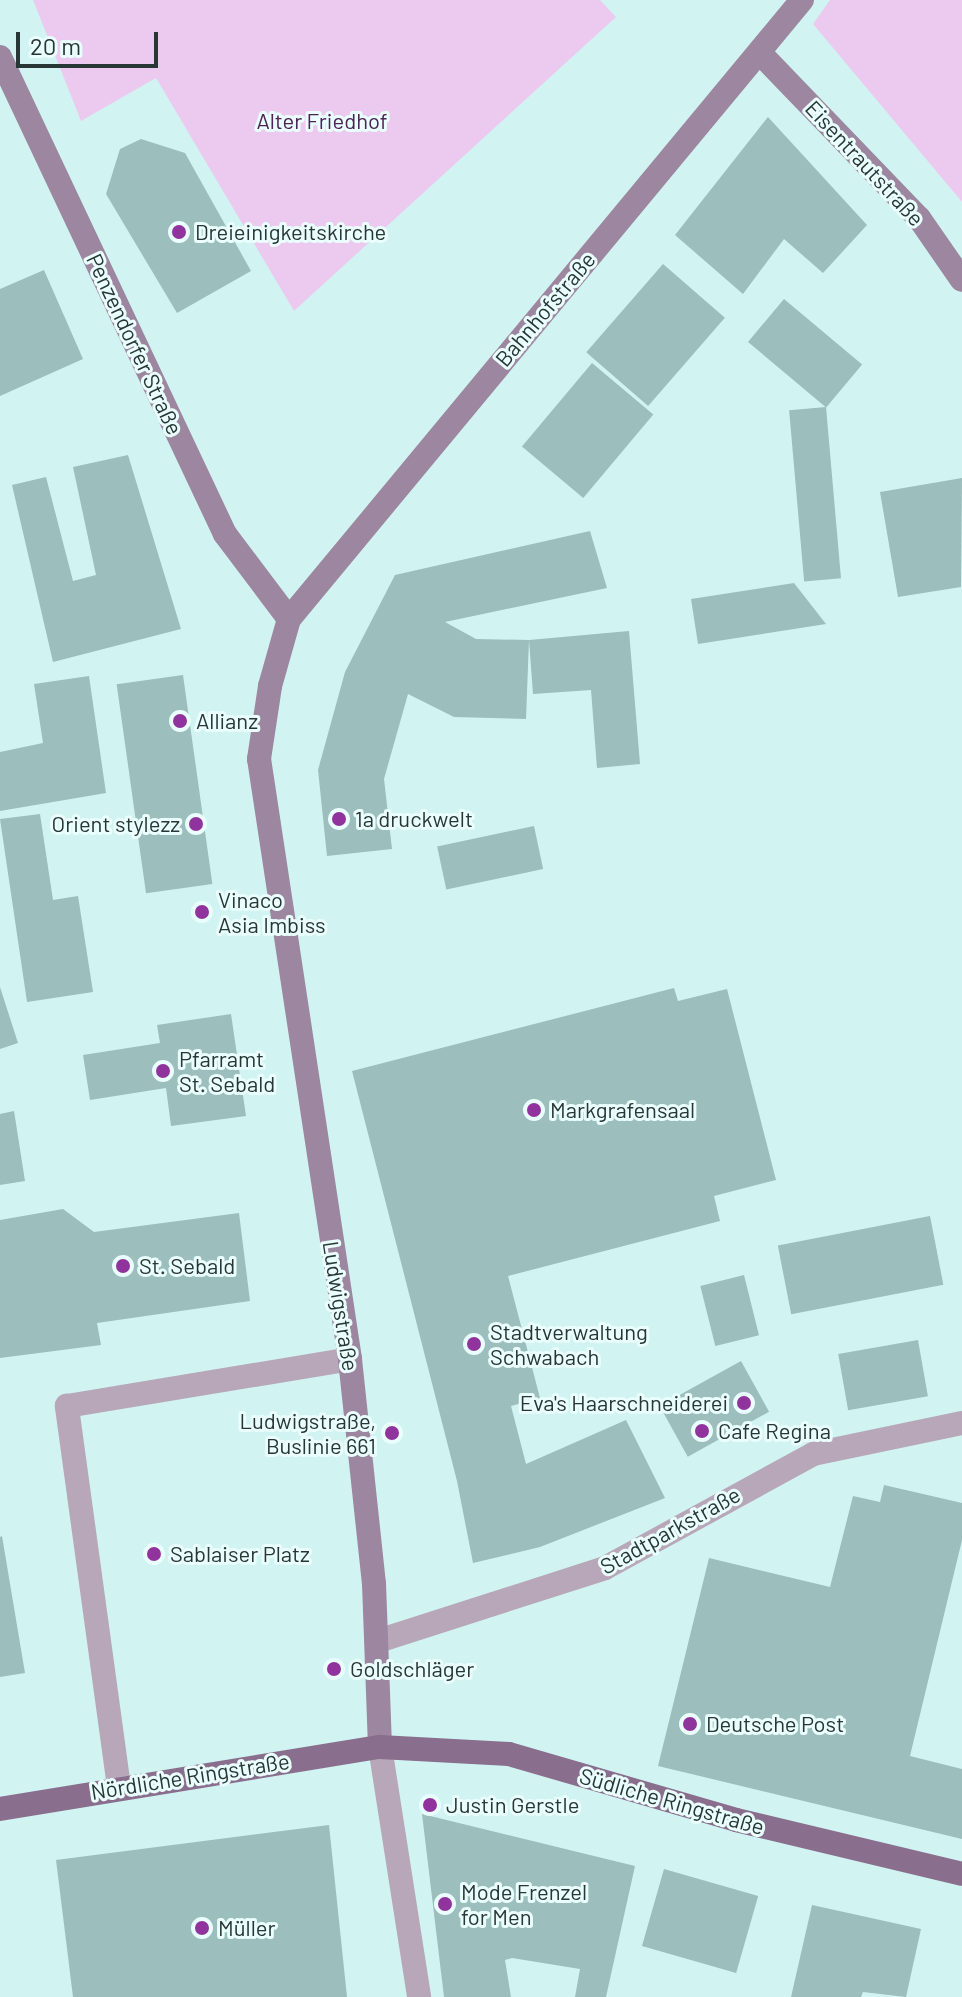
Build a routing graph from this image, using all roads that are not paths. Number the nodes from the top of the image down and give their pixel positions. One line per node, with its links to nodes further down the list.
1 (802, 0): 2 (main road, Bahnhofstraße)
2 (760, 53): 4 (main road, Eisentrautstraße); 5 (main road, Bahnhofstraße)
3 (0, 57): 5 (main road, Penzendorfer Straße)
4 (962, 280)
5 (289, 619): 6 (main road, Ludwigstraße)
6 (350, 1359): 8 (main road, Ludwigstraße); 10 (street)
7 (962, 1423): 8 (street, Stadtparkstraße)
8 (378, 1641): 9 (main road, Ludwigstraße)
9 (380, 1747): 10 (main road, Nördliche Ringstraße); 12 (main road, Südliche Ringstraße); 13 (street, Ludwigstraße)
10 (119, 1787): 11 (main road, Nördliche Ringstraße)
11 (0, 1809)
12 (962, 1874)
13 (419, 1997)

